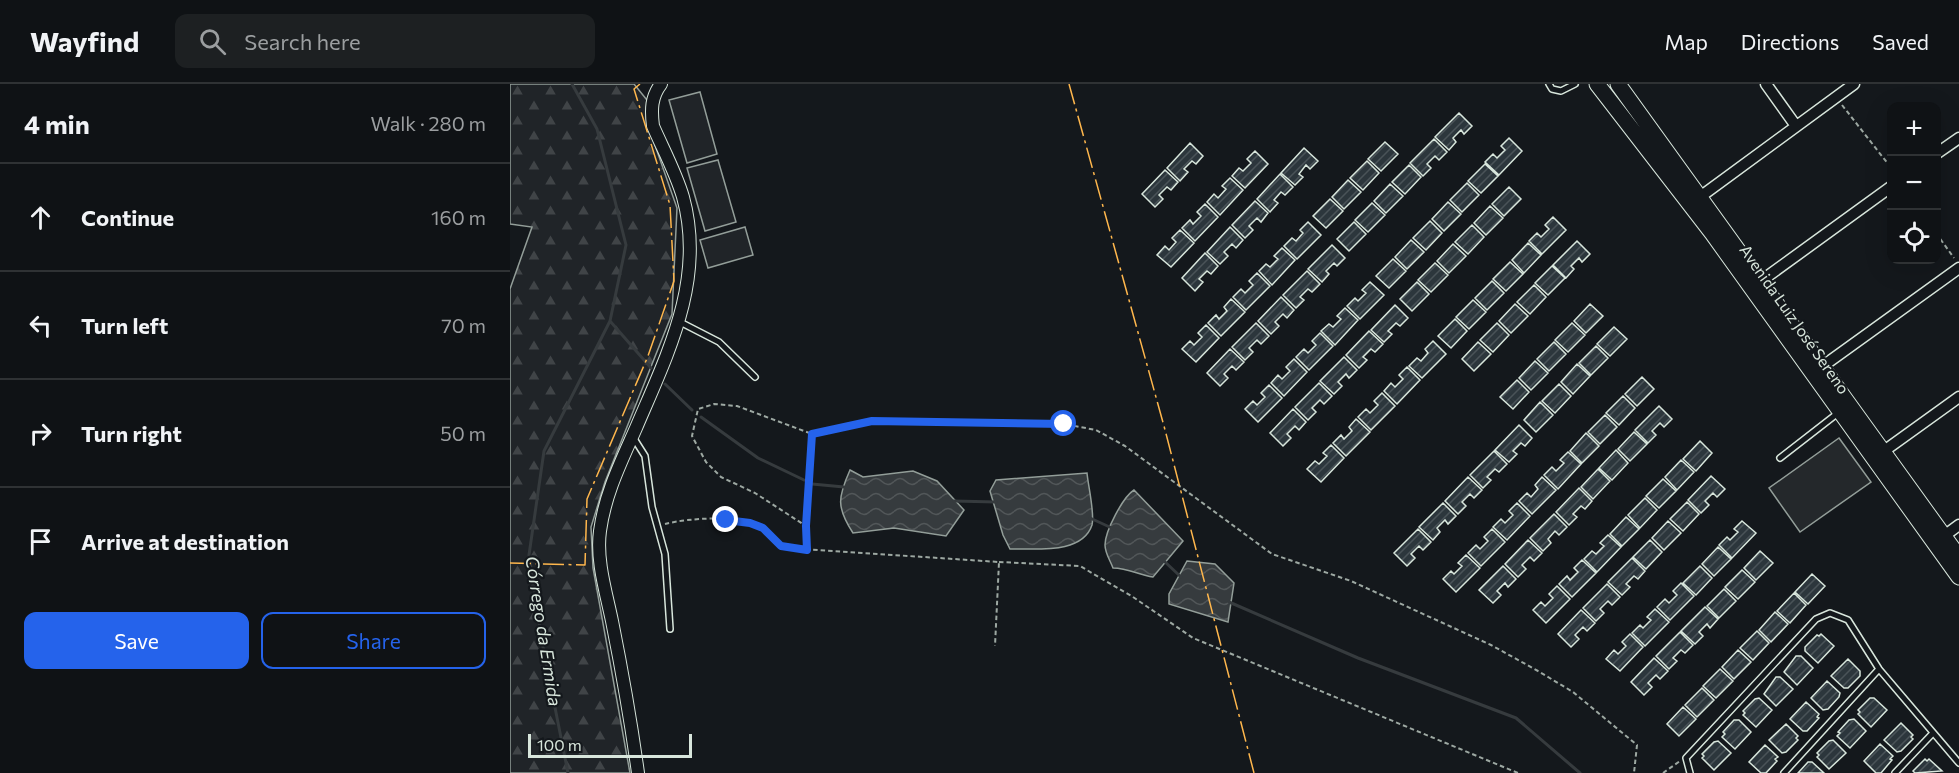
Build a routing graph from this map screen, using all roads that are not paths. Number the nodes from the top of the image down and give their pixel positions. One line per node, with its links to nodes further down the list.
1 (661, 84): 15 (street)
2 (1549, 84): 3 (lane)
3 (1575, 84)
4 (1597, 84): 19 (main road, Avenida Luiz José Sereno)
5 (1618, 84): 12 (main road, Avenida Luiz José Sereno)
6 (1766, 84): 8 (street)
7 (1854, 84): 8 (street)
8 (1796, 126): 12 (street)
9 (1959, 138): 10 (street)
10 (1941, 151)
11 (1887, 190): 14 (street)
12 (1700, 197): 14 (main road, Avenida Luiz José Sereno)
13 (1959, 267): 16 (street)
14 (1761, 281): 16 (main road, Avenida Luiz José Sereno)
15 (680, 322): 17 (lane); 20 (street)
16 (1822, 366): 21 (main road, Avenida Luiz José Sereno)
17 (755, 377)
18 (1959, 397): 21 (street)
19 (1839, 412): 22 (lane); 24 (main road, Avenida Luiz José Sereno)
20 (632, 436): 27 (lane); 31 (street)
21 (1884, 451): 24 (main road, Avenida Luiz José Sereno)
22 (1780, 458)
23 (1959, 525): 24 (street)
24 (1939, 540): 25 (main road, Avenida Luiz José Sereno); 26 (main road, Avenida Luiz José Sereno)
25 (1959, 557)
26 (1959, 577)
27 (670, 629)
28 (1879, 669): 29 (lane); 32 (lane); 33 (lane)
29 (1933, 733): 30 (lane); 34 (lane)
30 (1959, 763)
31 (638, 773)
32 (1690, 773)
33 (1784, 773)
34 (1895, 773)

